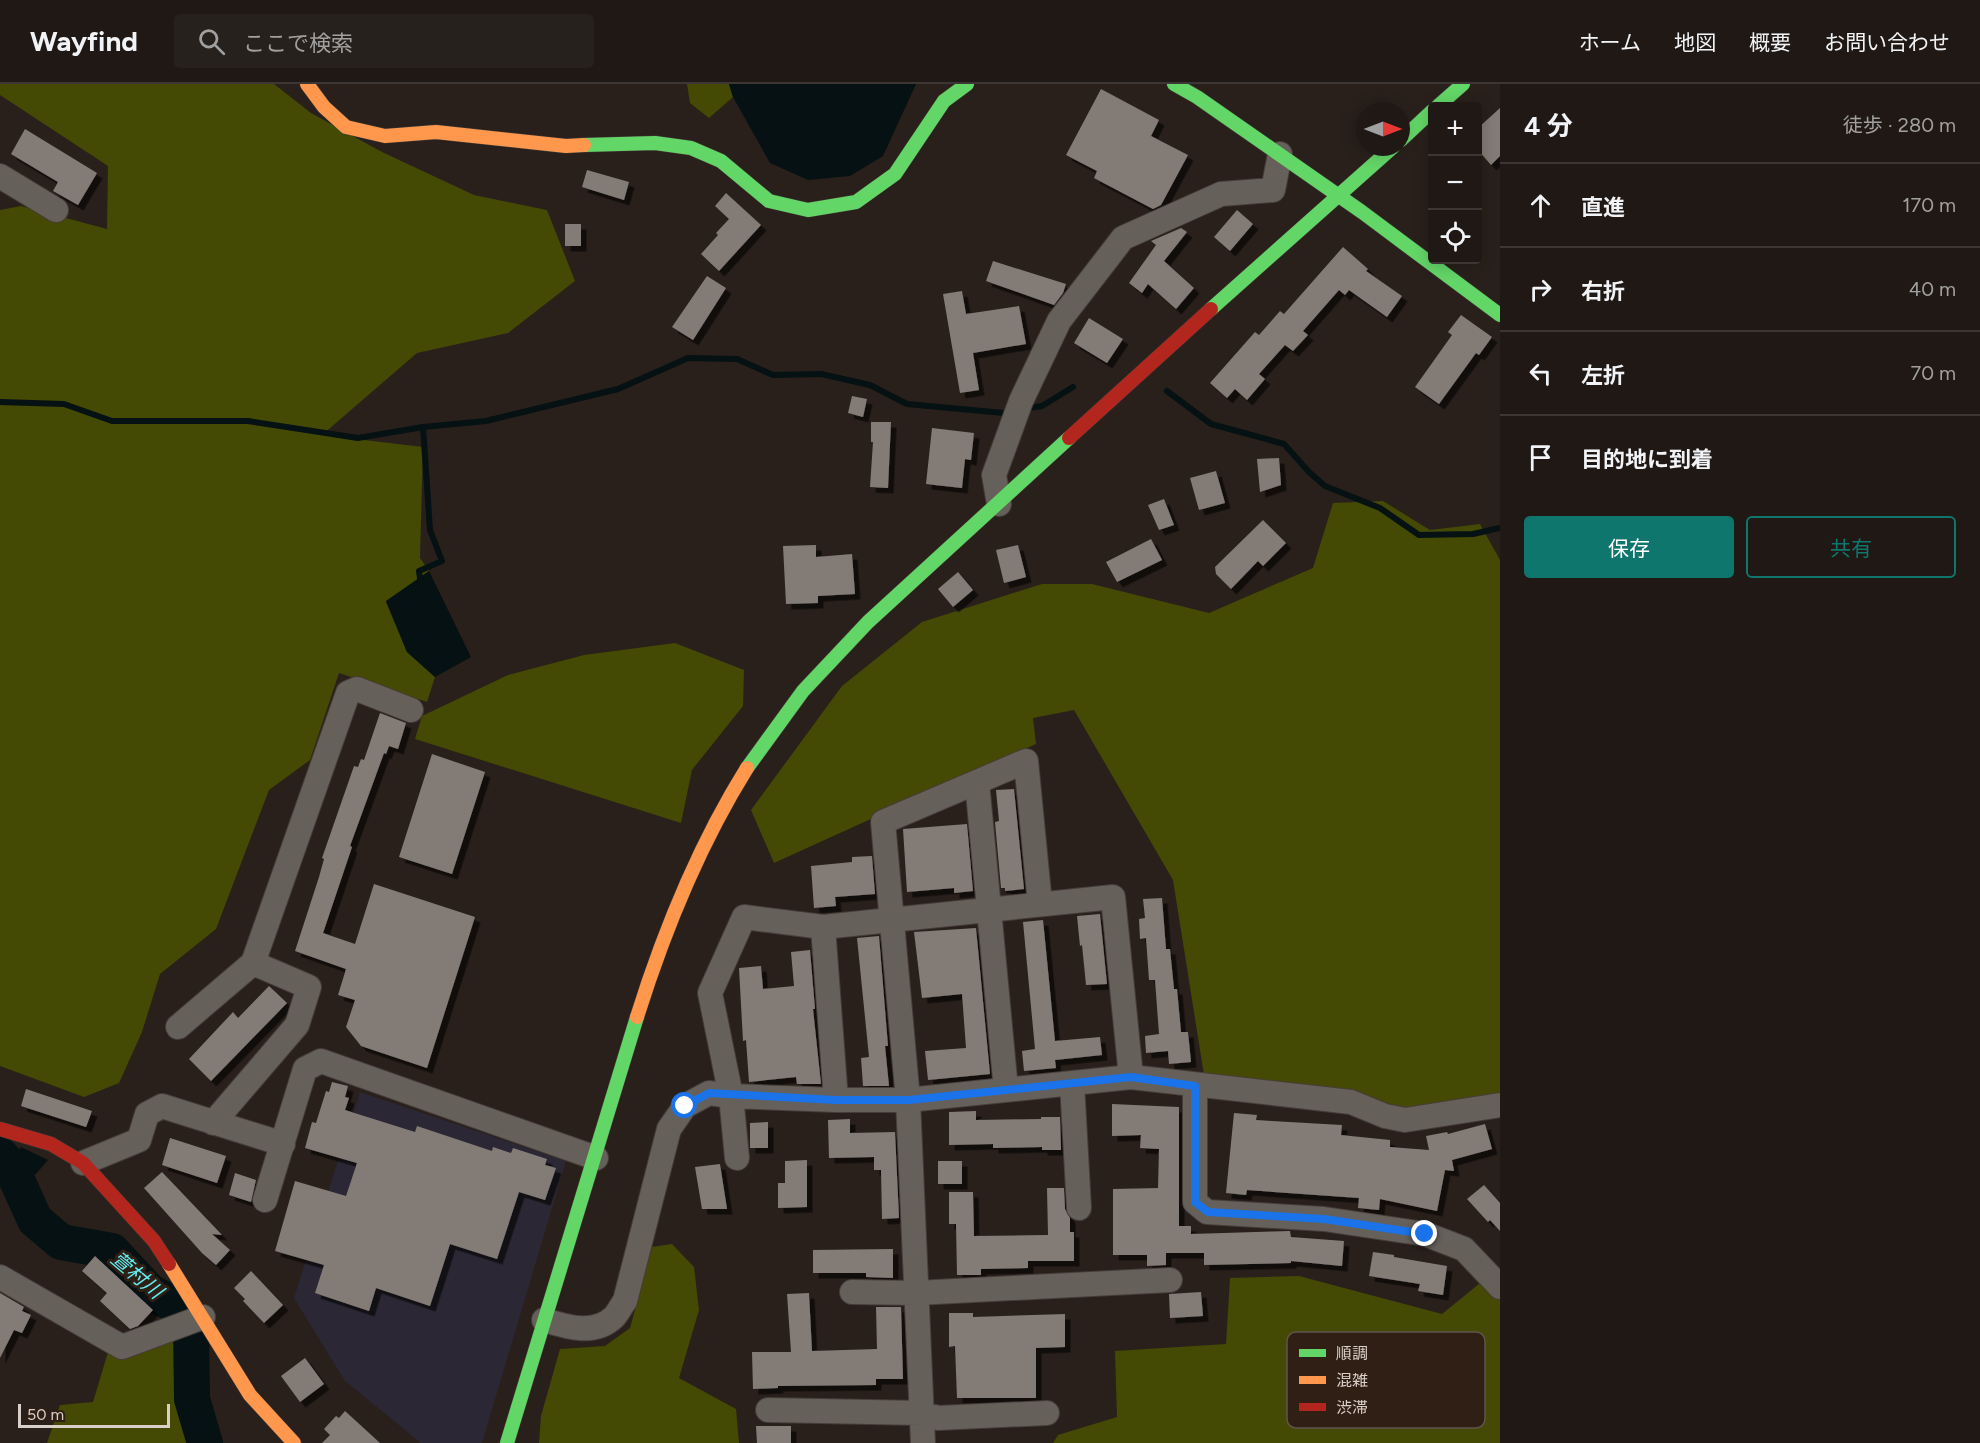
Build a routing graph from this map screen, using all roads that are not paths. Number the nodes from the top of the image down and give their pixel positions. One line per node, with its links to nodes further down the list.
1 (307, 84): 2 (street)
2 (968, 84)
3 (1174, 84): 8 (street)
4 (1463, 84): 5 (street)
5 (1443, 102)
6 (1428, 115): 7 (street)
7 (1410, 132)
8 (1280, 154): 11 (street); 14 (street)
9 (1383, 156): 11 (street)
10 (0, 176): 12 (street)
11 (1339, 196): 13 (street); 14 (street)
12 (56, 210)
13 (1500, 315)
14 (999, 504): 34 (street)
15 (411, 710): 21 (street)
16 (977, 782): 17 (street); 18 (street); 19 (street)
17 (1040, 904): 18 (street); 23 (street)
18 (989, 910): 19 (street); 26 (street)
19 (890, 920): 20 (street); 29 (street)
20 (823, 927): 27 (street); 28 (street)
21 (253, 963): 22 (street); 31 (street)
22 (178, 1026)
23 (1131, 1077): 24 (street); 25 (street)
24 (1072, 1083): 26 (street); 38 (street)
25 (1195, 1086): 30 (street); 41 (street)
26 (1006, 1090): 29 (street)
27 (730, 1096): 28 (street); 35 (street); 44 (street)
28 (836, 1100): 29 (street)
29 (909, 1100): 43 (street)
30 (1500, 1105)
31 (213, 1122): 33 (street); 36 (street)
32 (0, 1129): 36 (street)
33 (283, 1144): 34 (street); 37 (street)
34 (596, 1158): 44 (street)
35 (737, 1158)
36 (83, 1163): 45 (street)
37 (265, 1200)
38 (1079, 1208)
39 (0, 1277): 45 (street)
40 (1170, 1280): 43 (street)
41 (1500, 1287)
42 (852, 1292): 43 (street)
43 (916, 1293): 47 (street)
44 (544, 1320): 50 (street)
45 (193, 1321): 49 (street)
46 (768, 1410): 47 (street)
47 (921, 1413): 48 (street); 51 (street)
48 (1047, 1413)
49 (294, 1443)
50 (507, 1443)
51 (923, 1443)

